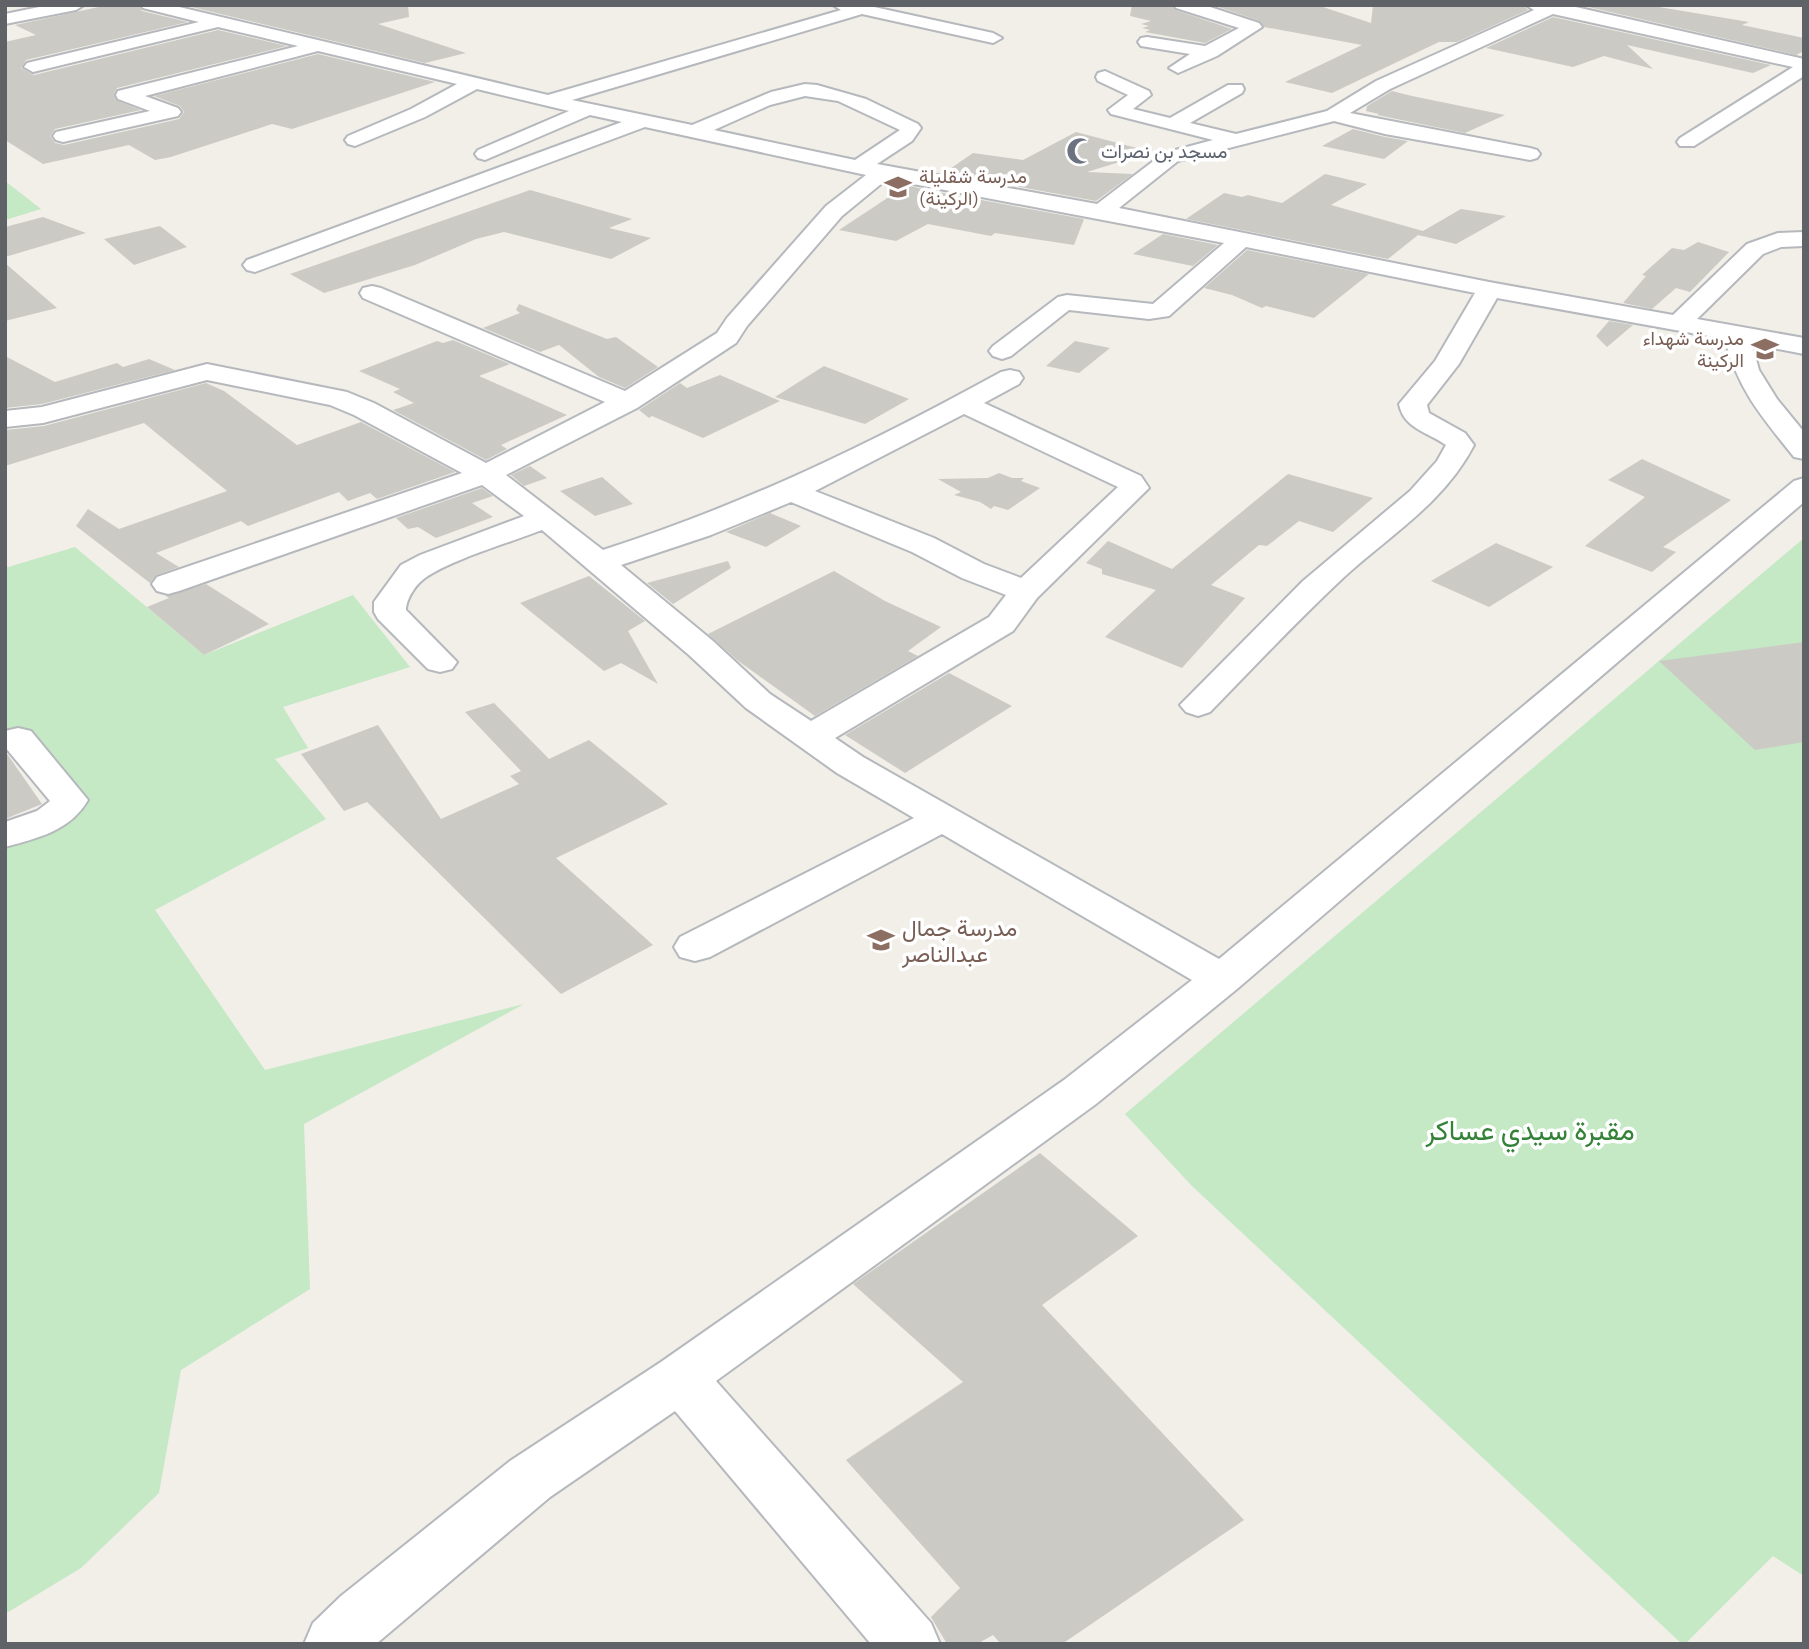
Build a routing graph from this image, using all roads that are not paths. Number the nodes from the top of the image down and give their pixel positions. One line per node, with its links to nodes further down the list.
1 (76, 5): 9 (street)
2 (149, 5): 10 (street)
3 (1182, 5): 8 (street)
4 (1534, 5): 5 (street)
5 (1556, 7): 15 (street); 23 (street)
6 (850, 8): 11 (street); 21 (street)
7 (1260, 8): 8 (street)
8 (1226, 16): 14 (street)
9 (5, 19)
10 (215, 23): 13 (street); 16 (street)
11 (993, 38)
12 (1147, 42): 14 (street)
13 (318, 46): 19 (street); 27 (street)
14 (1211, 52): 17 (street)
15 (1804, 66): 30 (street)
16 (33, 67)
17 (1178, 68)
18 (1105, 77): 25 (street)
19 (474, 83): 21 (street); 28 (street)
20 (1235, 89): 25 (street)
21 (550, 101): 22 (street)
22 (589, 109): 24 (street); 32 (street)
23 (1334, 115): 29 (street); 31 (street)
24 (646, 120): 26 (street); 37 (street)
25 (1173, 125): 29 (street)
26 (693, 132): 33 (street); 33 (street)
27 (63, 136)
28 (355, 140)
29 (1235, 140): 34 (street)
30 (1687, 142)
31 (1530, 154)
32 (466, 162)
33 (872, 169): 34 (street); 43 (street)
34 (1101, 211): 35 (street)
35 (1242, 239): 38 (street); 44 (street)
36 (1804, 239): 40 (street)
37 (255, 265)
38 (1489, 289): 40 (street); 55 (street)
39 (372, 293): 43 (street)
40 (1678, 324): 41 (street)
41 (1736, 334): 42 (street); 46 (street)
42 (1804, 346)
43 (627, 402): 47 (street)
44 (964, 404): 49 (street); 53 (street)
45 (5, 419): 47 (street)
46 (1804, 451)
47 (486, 474): 50 (street); 52 (street)
48 (1804, 487): 61 (street)
49 (790, 491): 51 (street); 53 (street)
50 (546, 518): 51 (street); 54 (street)
51 (598, 562): 56 (street)
52 (168, 584)
53 (1026, 591): 56 (street)
54 (440, 662)
55 (1198, 705)
56 (810, 737): 58 (street)
57 (18, 738): 59 (street)
58 (941, 819): 60 (street); 61 (street)
59 (5, 835)
60 (695, 947)
61 (1222, 979): 62 (street)
62 (680, 1378): 63 (street); 64 (street)
63 (334, 1644)
64 (910, 1644)

